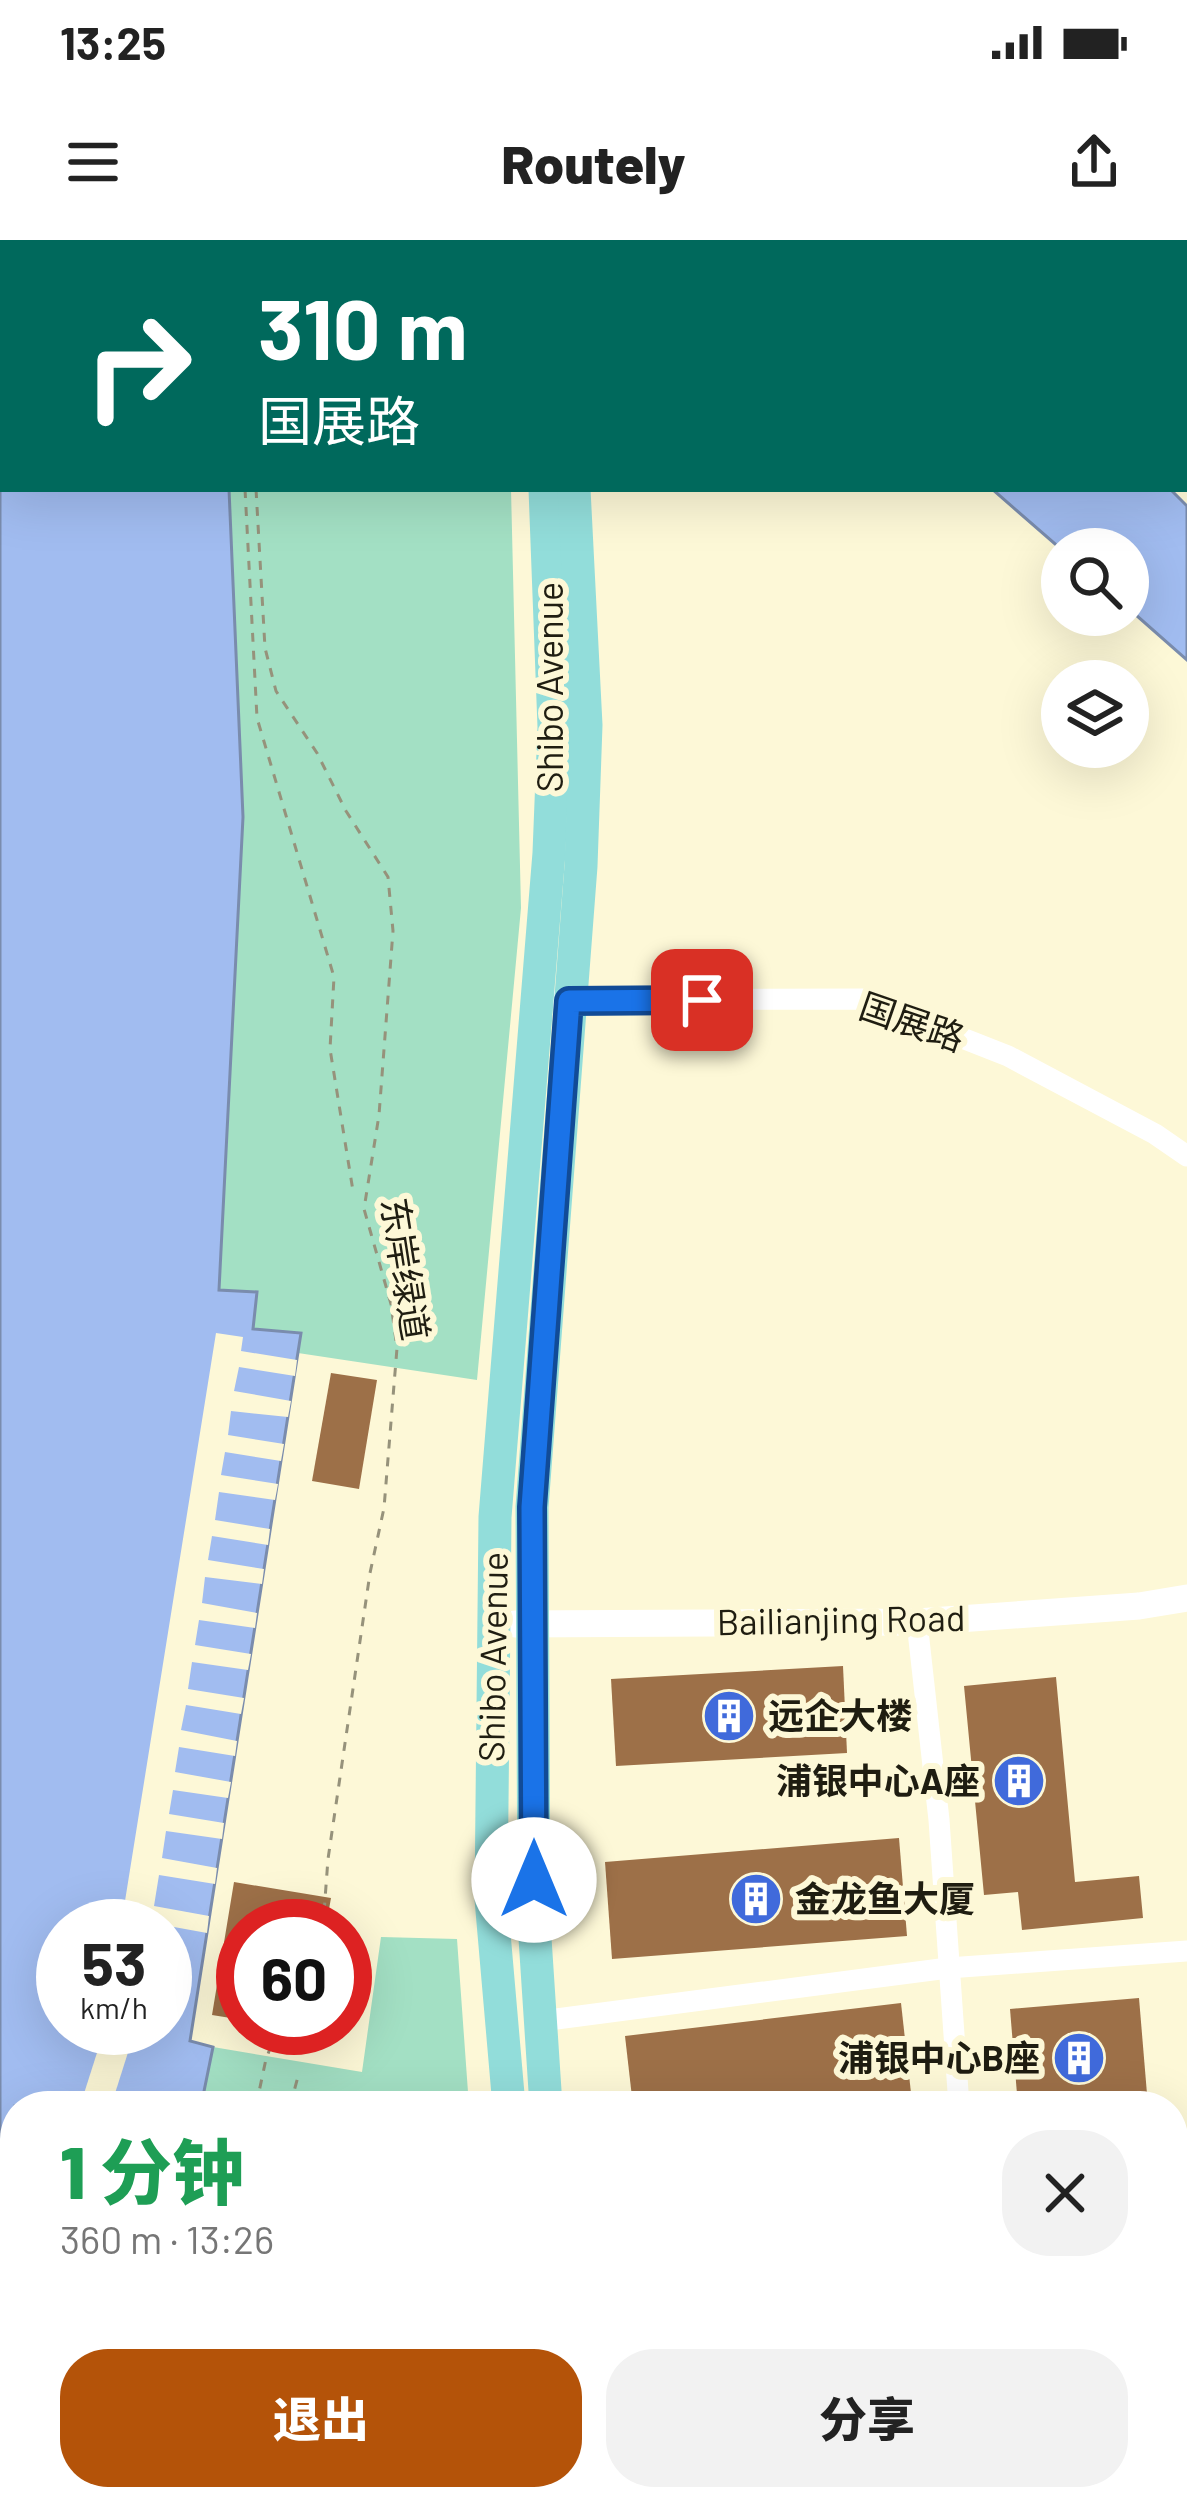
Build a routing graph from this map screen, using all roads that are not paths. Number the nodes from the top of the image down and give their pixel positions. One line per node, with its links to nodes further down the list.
1 (561, 500): 2 (main road, Shibo Avenue)
2 (553, 998): 3 (street, 国展路); 6 (main road, Shibo Avenue); 7 (main road, Shibo Avenue)
3 (1187, 1156)
4 (1187, 1598): 5 (street, Bailianjing Road)
5 (917, 1622): 7 (street, Bailianjing Road); 9 (street)
6 (494, 1624): 7 (street, Bailianjing Road); 11 (main road, Shibo Avenue)
7 (533, 1624): 10 (main road, Shibo Avenue)
8 (1187, 1951): 9 (street)
9 (948, 1968): 10 (street); 13 (street)
10 (541, 2021): 12 (main road, Shibo Avenue)
11 (508, 2091)
12 (545, 2091)
13 (958, 2091)

